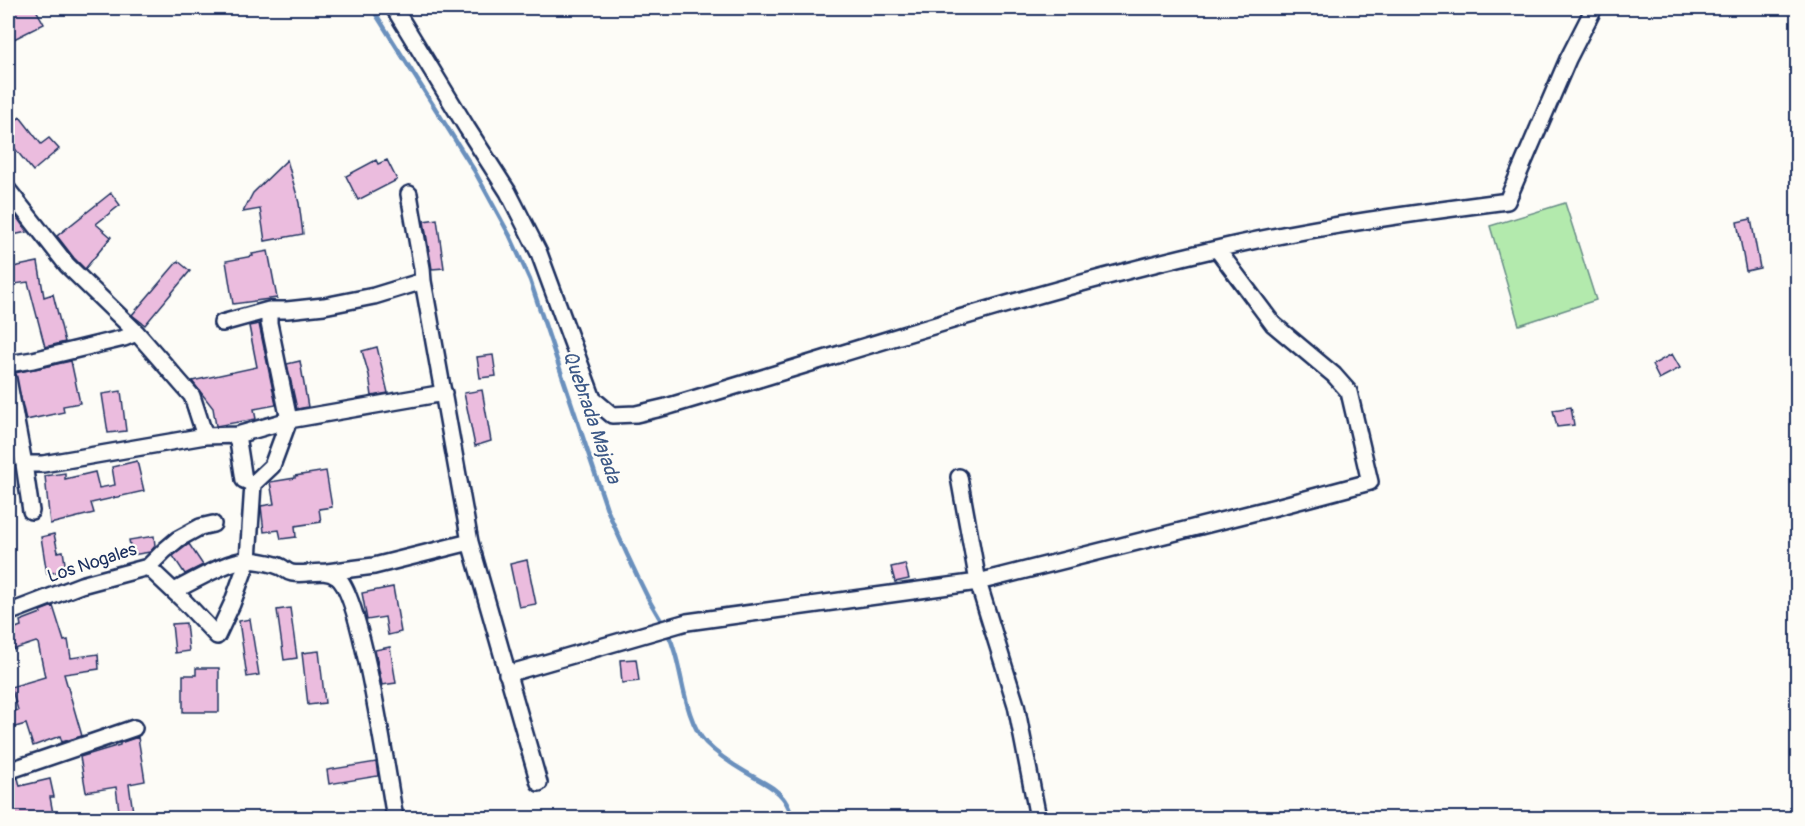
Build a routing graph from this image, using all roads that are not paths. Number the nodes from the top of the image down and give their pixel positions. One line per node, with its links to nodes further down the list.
1 (394, 8): 5 (street)
2 (1594, 8): 5 (street)
3 (8, 190): 9 (street)
4 (409, 194): 6 (street)
5 (1217, 249): 25 (street)
6 (423, 281): 7 (street); 12 (street)
7 (269, 310): 8 (street); 13 (street)
8 (222, 323)
9 (137, 333): 10 (street); 15 (street)
10 (8, 364)
11 (8, 379): 16 (street)
12 (444, 393): 13 (street); 21 (street)
13 (289, 420): 14 (street); 18 (street)
14 (237, 435): 15 (street); 18 (street)
15 (205, 436): 16 (street)
16 (24, 464): 19 (street)
17 (959, 477): 25 (street)
18 (254, 484): 22 (street)
19 (31, 511)
20 (213, 524): 23 (street, Los Nogales)
21 (470, 542): 24 (street); 28 (street)
22 (248, 560): 24 (street); 26 (street); 26 (street)
23 (148, 567): 26 (street); 27 (street, Los Nogales)
24 (324, 572): 32 (street)
25 (978, 582): 28 (street); 33 (street)
26 (174, 591)
27 (8, 613)
28 (507, 674): 31 (street)
29 (134, 728): 30 (street)
30 (8, 771)
31 (539, 783)
32 (395, 819)
33 (1038, 819)

